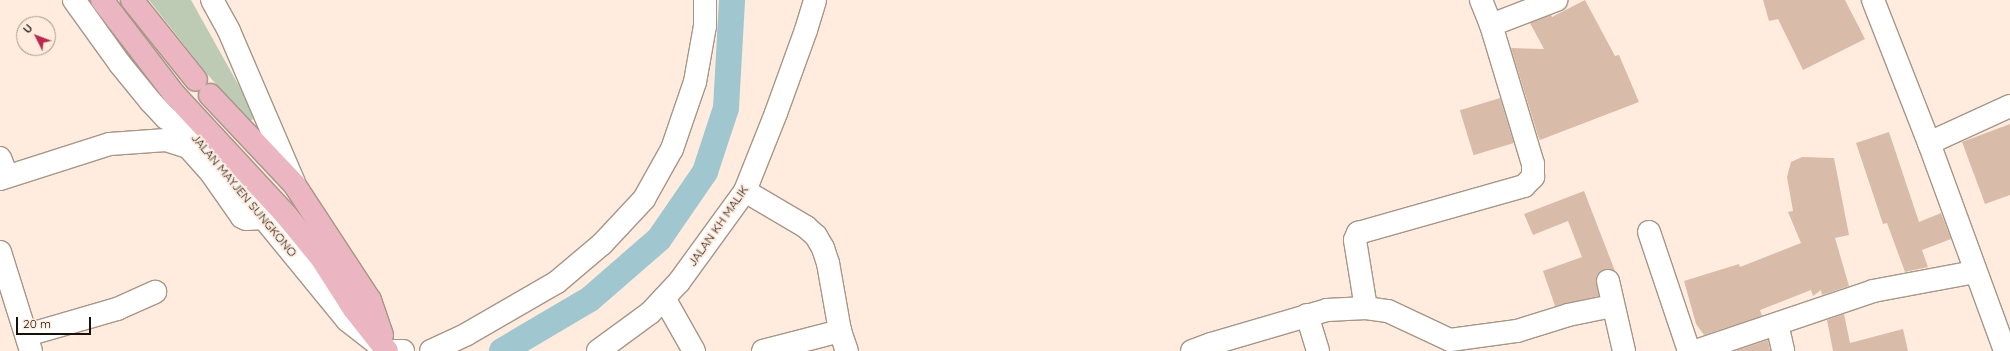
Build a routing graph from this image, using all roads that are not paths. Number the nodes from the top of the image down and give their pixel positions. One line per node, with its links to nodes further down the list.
1 (74, 0): 16 (street, JALAN MAYJEN SUNGKONO)
2 (102, 0): 30 (main road)
3 (132, 0): 14 (main road)
4 (212, 0): 14 (street)
5 (705, 0): 32 (street)
6 (815, 0): 15 (street, JALAN KH MALIK)
7 (1481, 0): 10 (street)
8 (1556, 0): 10 (street)
9 (1873, 0): 12 (street)
10 (1491, 25): 24 (street)
11 (2010, 106): 12 (street)
12 (1929, 143): 19 (street)
13 (2, 171): 16 (street)
14 (294, 184): 30 (main road)
15 (745, 191): 22 (street, JALAN KH MALIK); 27 (street)
16 (264, 218): 30 (street, JALAN MAYJEN SUNGKONO)
17 (1649, 232): 38 (street)
18 (0, 252): 28 (street)
19 (1975, 272): 26 (street); 41 (street)
20 (1608, 281): 23 (street)
21 (155, 292): 28 (street)
22 (664, 298): 33 (street, JALAN KH MALIK); 34 (street)
23 (1612, 306): 24 (street); 37 (street)
24 (1366, 308): 25 (street)
25 (1307, 316): 29 (street); 36 (street)
26 (1777, 324): 39 (street); 40 (street)
27 (843, 341): 35 (street)
28 (29, 343)
29 (1206, 349)
30 (388, 351): 31 (street)
31 (403, 351)
32 (431, 351)
33 (598, 351)
34 (694, 351)
35 (763, 351)
36 (1318, 351)
37 (1624, 351)
38 (1689, 351)
39 (1696, 351)
40 (1783, 351)
41 (2005, 351)

